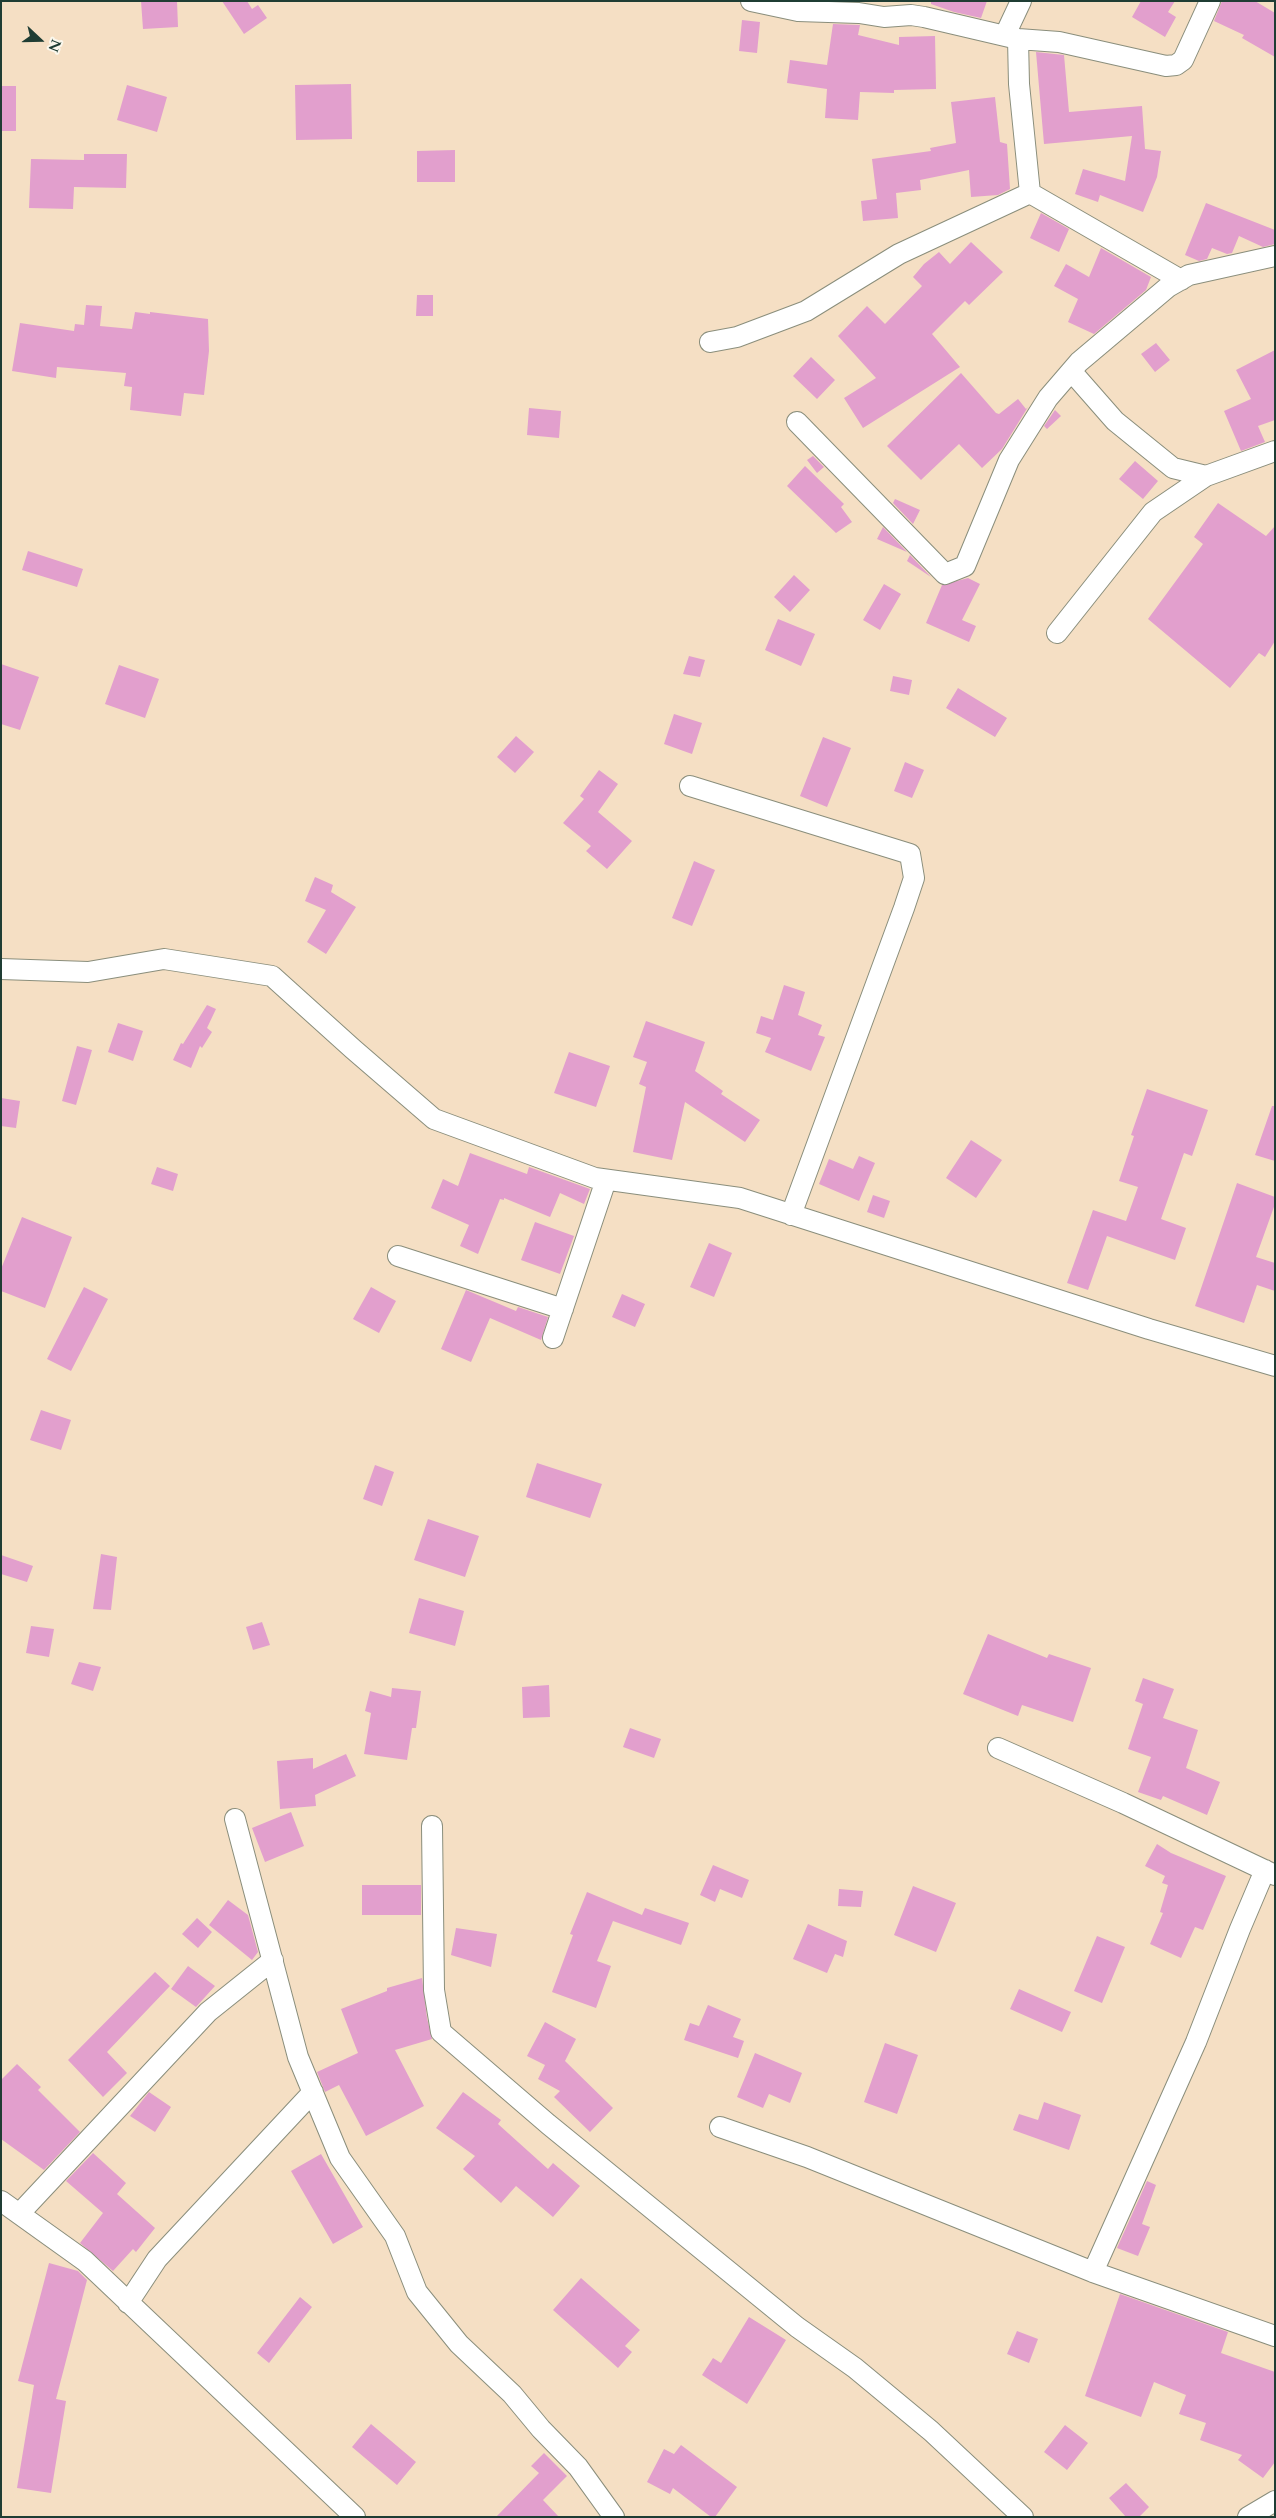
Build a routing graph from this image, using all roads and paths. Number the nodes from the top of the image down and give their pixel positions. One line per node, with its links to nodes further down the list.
1 (751, 1): 4 (street)
2 (1021, 1): 5 (street)
3 (1210, 1): 5 (street)
4 (870, 8): 5 (street)
5 (1012, 37): 6 (street)
6 (1030, 193): 8 (street); 9 (street)
7 (1275, 256): 8 (street)
8 (1182, 280): 10 (street)
9 (710, 342)
10 (1072, 372): 11 (street); 13 (street)
11 (797, 422)
12 (1275, 452): 13 (street)
13 (1206, 476): 14 (street)
14 (1057, 633)
15 (690, 786): 18 (street)
16 (1, 969): 17 (street)
17 (606, 1180): 18 (street); 20 (street)
18 (791, 1215): 22 (street)
19 (398, 1256): 20 (street)
20 (564, 1309): 21 (street)
21 (553, 1338)
22 (1275, 1366)
23 (998, 1748): 26 (street)
24 (235, 1819): 27 (street)
25 (432, 1826): 38 (street)
26 (1270, 1873): 32 (street)
27 (273, 1960): 28 (street); 31 (street)
28 (313, 2092): 33 (street); 37 (street)
29 (720, 2127): 32 (street)
30 (1, 2201): 31 (street)
31 (19, 2214): 33 (street)
32 (1093, 2272): 34 (street)
33 (128, 2303): 36 (street)
34 (1275, 2336)
35 (1275, 2501): 39 (street)
36 (348, 2514)
37 (614, 2517)
38 (1023, 2517)
39 (1248, 2517)

